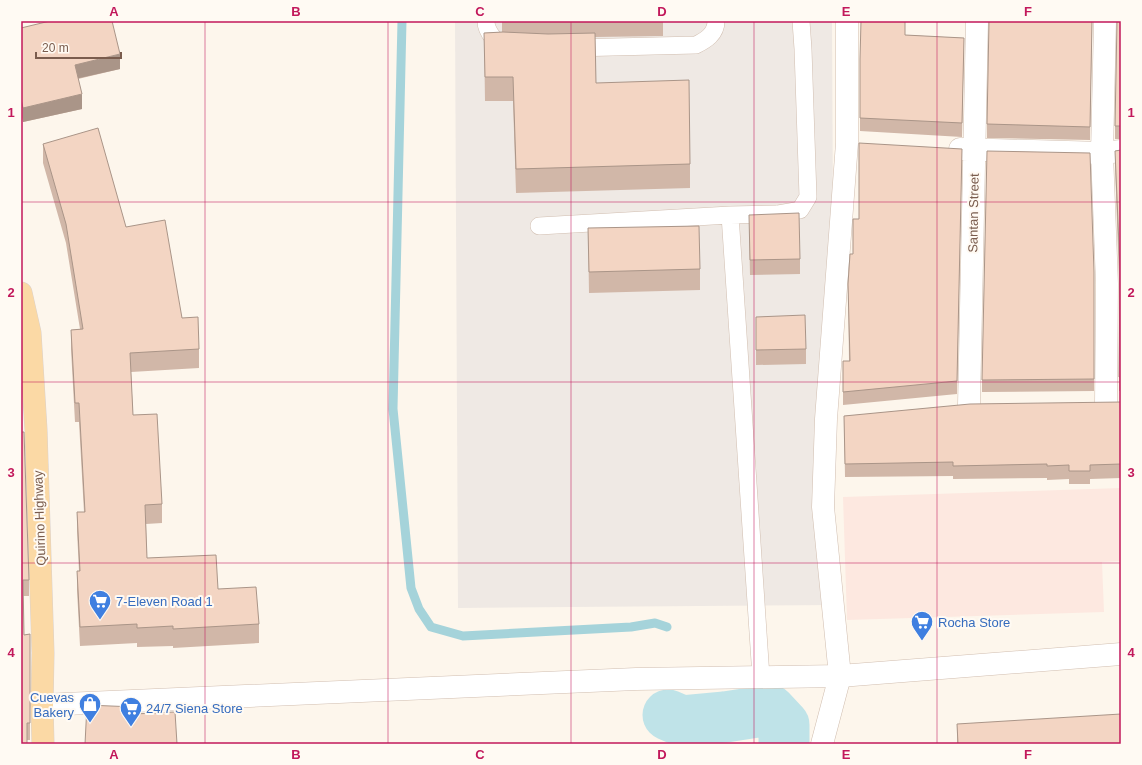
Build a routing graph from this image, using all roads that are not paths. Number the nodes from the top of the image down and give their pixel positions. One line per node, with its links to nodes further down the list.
1 (486, 21): 7 (lane)
2 (716, 21): 8 (lane)
3 (801, 21): 14 (lane)
4 (847, 21): 9 (street)
5 (977, 21): 12 (street, Santan Street)
6 (1105, 21): 13 (street)
7 (527, 48)
8 (556, 48)
9 (847, 143): 10 (street); 24 (street)
10 (869, 145)
11 (937, 148): 12 (street)
12 (975, 150): 13 (street); 21 (street, Santan Street)
13 (1111, 152): 16 (street)
14 (730, 215): 15 (lane); 28 (lane)
15 (539, 226)
16 (1114, 284): 18 (street)
17 (21, 292): 25 (main road, Quirino Highway)
18 (1114, 403): 20 (street)
19 (992, 404): 21 (street)
20 (1083, 404)
21 (969, 405): 22 (street)
22 (946, 407)
23 (848, 417): 24 (street)
24 (826, 419): 27 (street)
25 (28, 432): 29 (main road, Quirino Highway)
26 (1121, 654): 27 (street)
27 (840, 676): 28 (street); 31 (street)
28 (761, 677): 29 (street)
29 (42, 705): 30 (main road, Quirino Highway)
30 (43, 744)
31 (822, 744)

